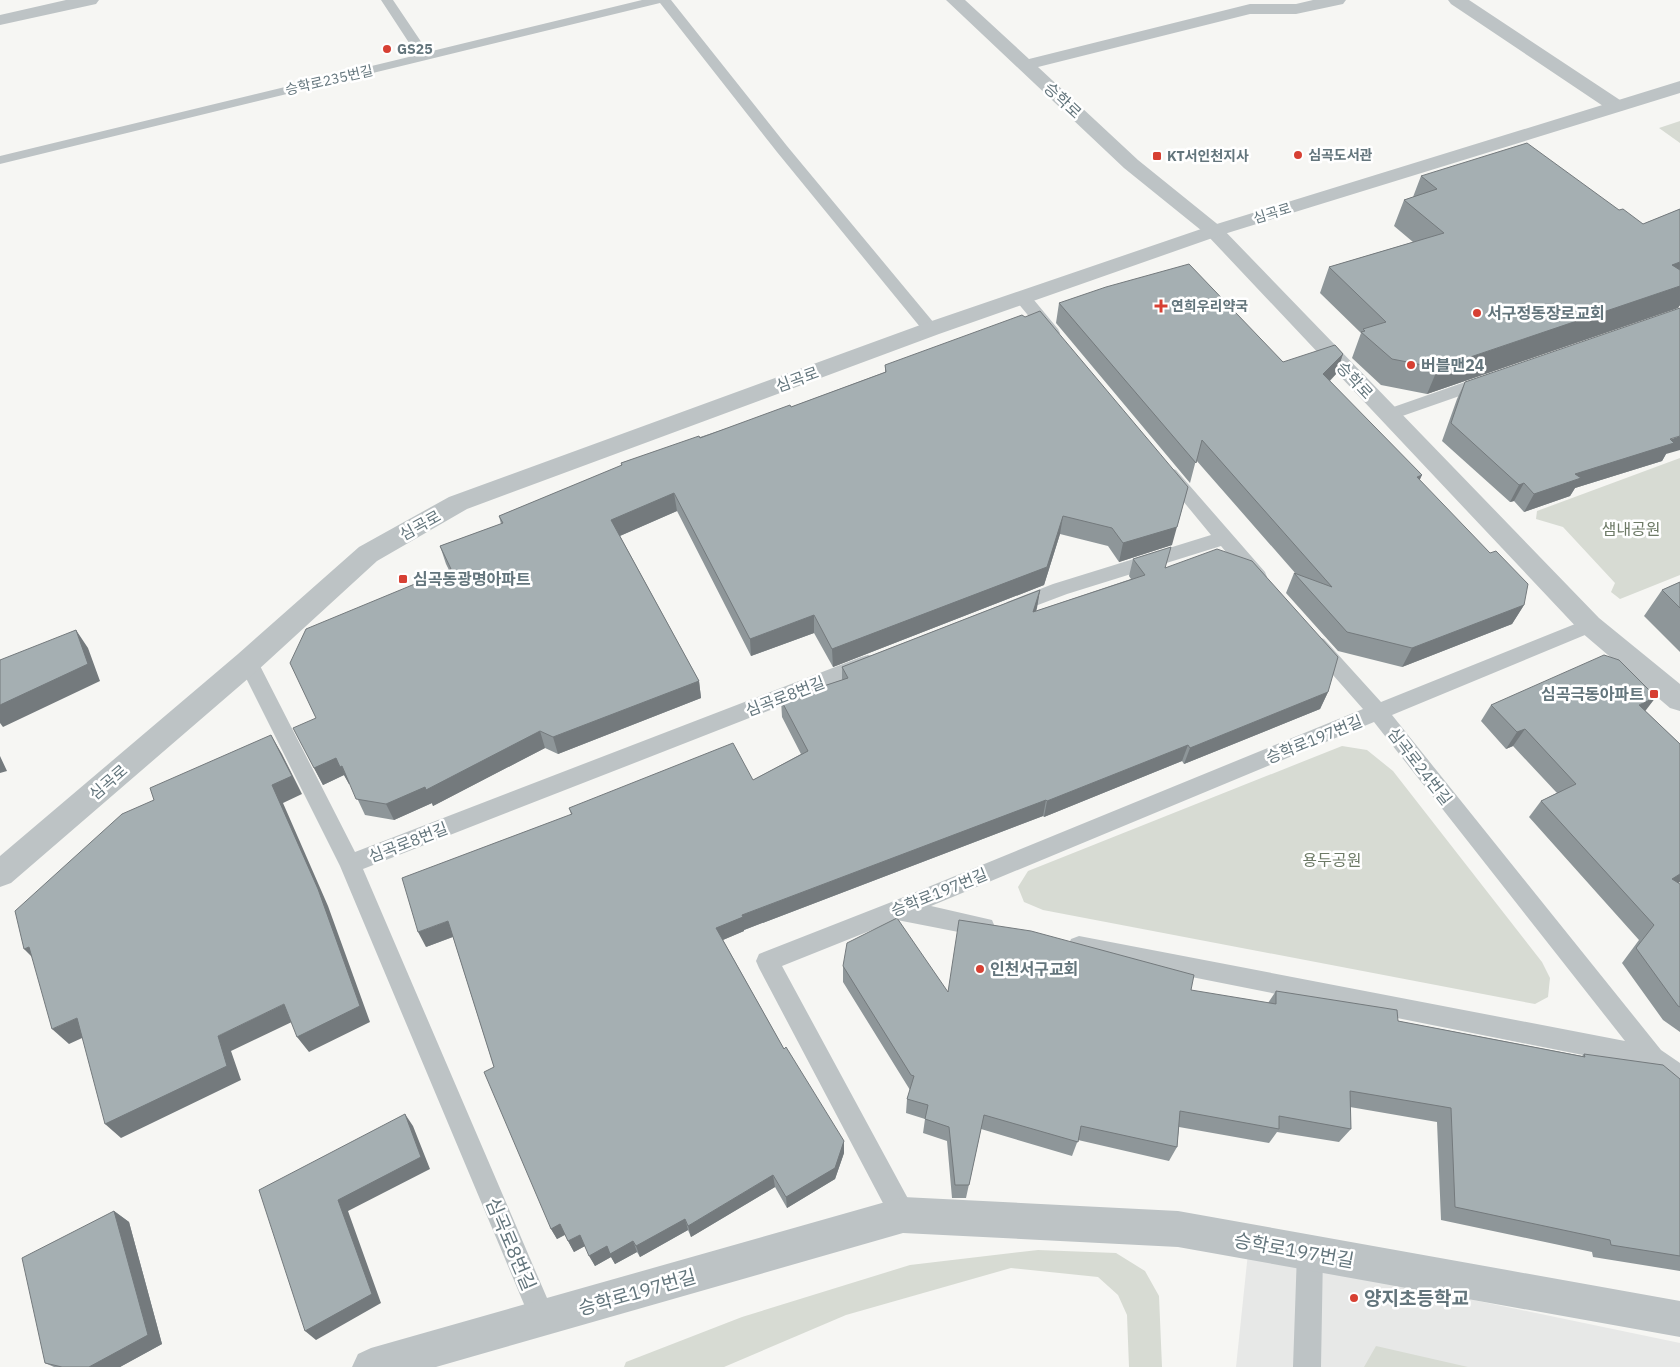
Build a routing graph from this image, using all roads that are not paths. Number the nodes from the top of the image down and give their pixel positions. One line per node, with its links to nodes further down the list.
1 (90, 0): 9 (street)
2 (387, 0): 10 (lane)
3 (658, 0): 10 (lane, 승학로235번길)
4 (664, 0): 17 (lane)
5 (955, 0): 11 (street, 승학로)
6 (1336, 0): 8 (street, 승학로)
7 (1457, 0): 13 (street)
8 (1244, 5): 11 (street, 승학로)
9 (0, 20)
10 (425, 57): 14 (lane, 승학로235번길)
11 (1025, 65): 15 (street, 승학로)
12 (1680, 87): 13 (street, 심곡로)
13 (1616, 106): 15 (street, 심곡로)
14 (0, 160)
15 (1214, 231): 16 (street, 심곡로); 20 (street, 승학로)
16 (1023, 298): 17 (street, 심곡로); 18 (lane)
17 (931, 330): 28 (street, 심곡로)
18 (1067, 350)
19 (1501, 376): 20 (lane)
20 (1388, 415): 25 (street, 승학로)
21 (1161, 463): 22 (lane)
22 (1224, 538): 23 (lane); 24 (lane)
23 (1268, 589)
24 (996, 614)
25 (1590, 625): 29 (street, 승학로); 30 (lane, 승학로197번길)
26 (1307, 632): 30 (lane, 심곡로24번길)
27 (885, 657): 31 (lane, 심곡로8번길)
28 (248, 662): 31 (lane, 심곡로8번길); 32 (street, 심곡로)
29 (1680, 700)
30 (1378, 712): 33 (lane, 승학로197번길); 36 (lane, 심곡로24번길)
31 (350, 864): 40 (lane, 심곡로8번길)
32 (0, 874)
33 (897, 910): 34 (lane); 38 (lane, 승학로197번길)
34 (1003, 931)
35 (1061, 942): 36 (lane)
36 (1653, 1058): 37 (lane)
37 (1680, 1078)
38 (903, 1215): 39 (street, 승학로197번길); 40 (street, 승학로197번길)
39 (1310, 1253): 41 (street, 승학로197번길); 43 (lane)
40 (543, 1319): 42 (street, 승학로197번길)
41 (1680, 1319)
42 (371, 1367)
43 (1307, 1367)

